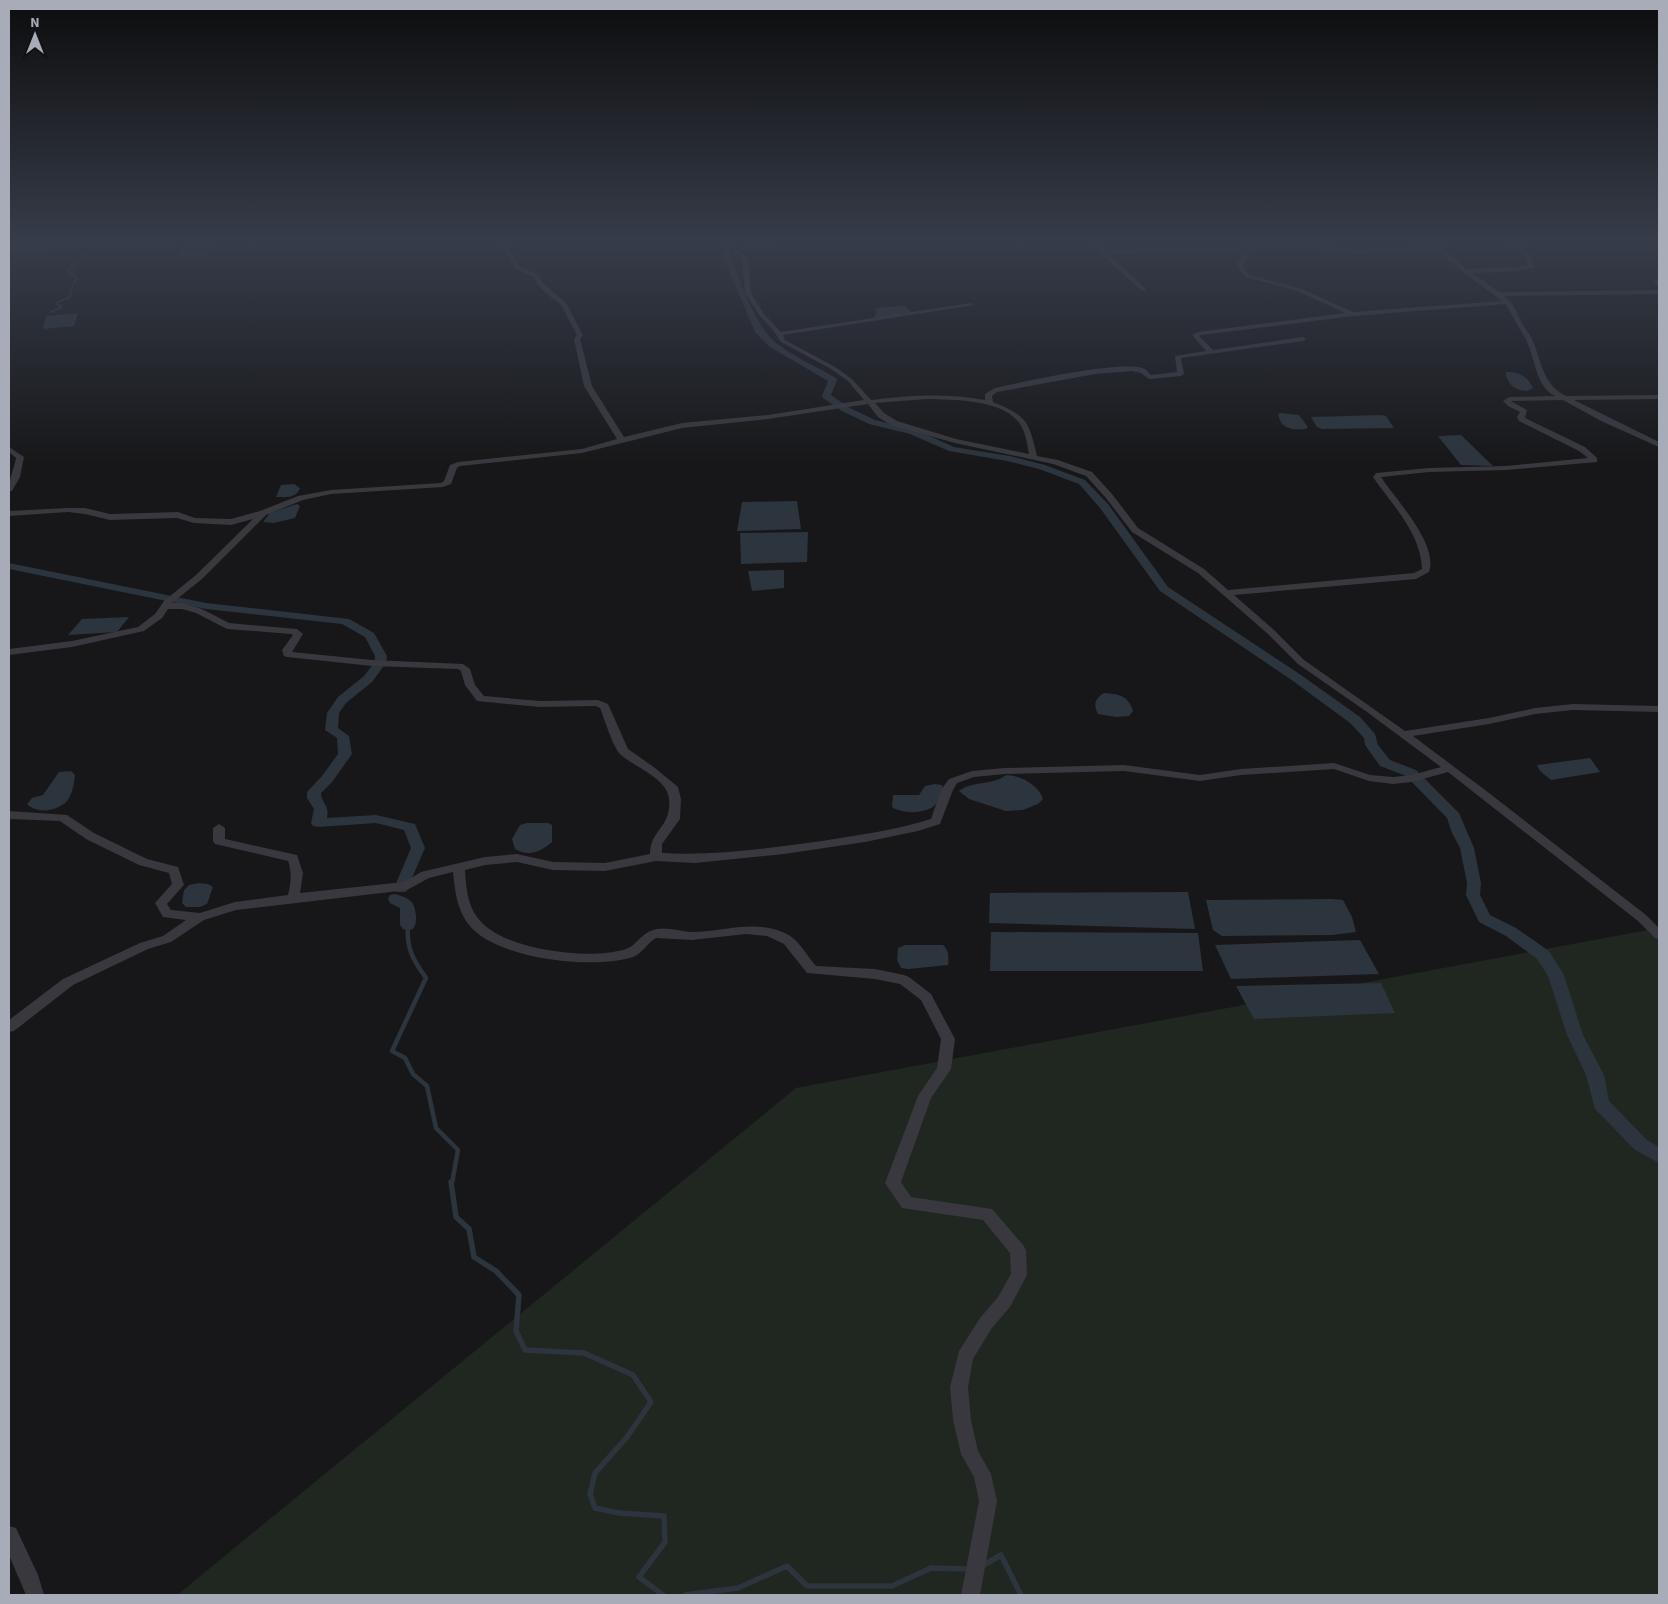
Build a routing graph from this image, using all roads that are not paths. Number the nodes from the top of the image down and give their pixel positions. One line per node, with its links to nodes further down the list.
1 (569, 314): 13 (street)
2 (761, 314): 6 (street)
3 (912, 314): 6 (street)
4 (1353, 314): 8 (street)
5 (1514, 314): 10 (street)
6 (779, 334): 11 (street)
7 (1303, 339): 8 (street)
8 (1212, 352): 12 (street)
9 (1659, 397): 10 (street)
10 (1564, 398): 14 (street); 20 (street)
11 (869, 402): 12 (street); 13 (street); 16 (street)
12 (990, 403): 16 (street)
13 (622, 440): 19 (street)
14 (1659, 445)
15 (9, 449): 17 (street)
16 (1034, 457): 20 (street)
17 (9, 489)
18 (9, 513): 19 (street)
19 (263, 513): 21 (street)
20 (1226, 593): 24 (street)
21 (166, 606): 22 (street); 28 (street)
22 (9, 652)
23 (1659, 709): 24 (street)
24 (1404, 734): 25 (street)
25 (1448, 769): 28 (street); 32 (street)
26 (9, 815): 31 (street)
27 (219, 828): 30 (street)
28 (656, 857): 29 (street)
29 (459, 867): 30 (street); 36 (street)
30 (293, 898): 31 (street)
31 (200, 917): 33 (street)
32 (1659, 935)
33 (9, 1027)
34 (9, 1535): 35 (street)
35 (35, 1595)
36 (971, 1595)

